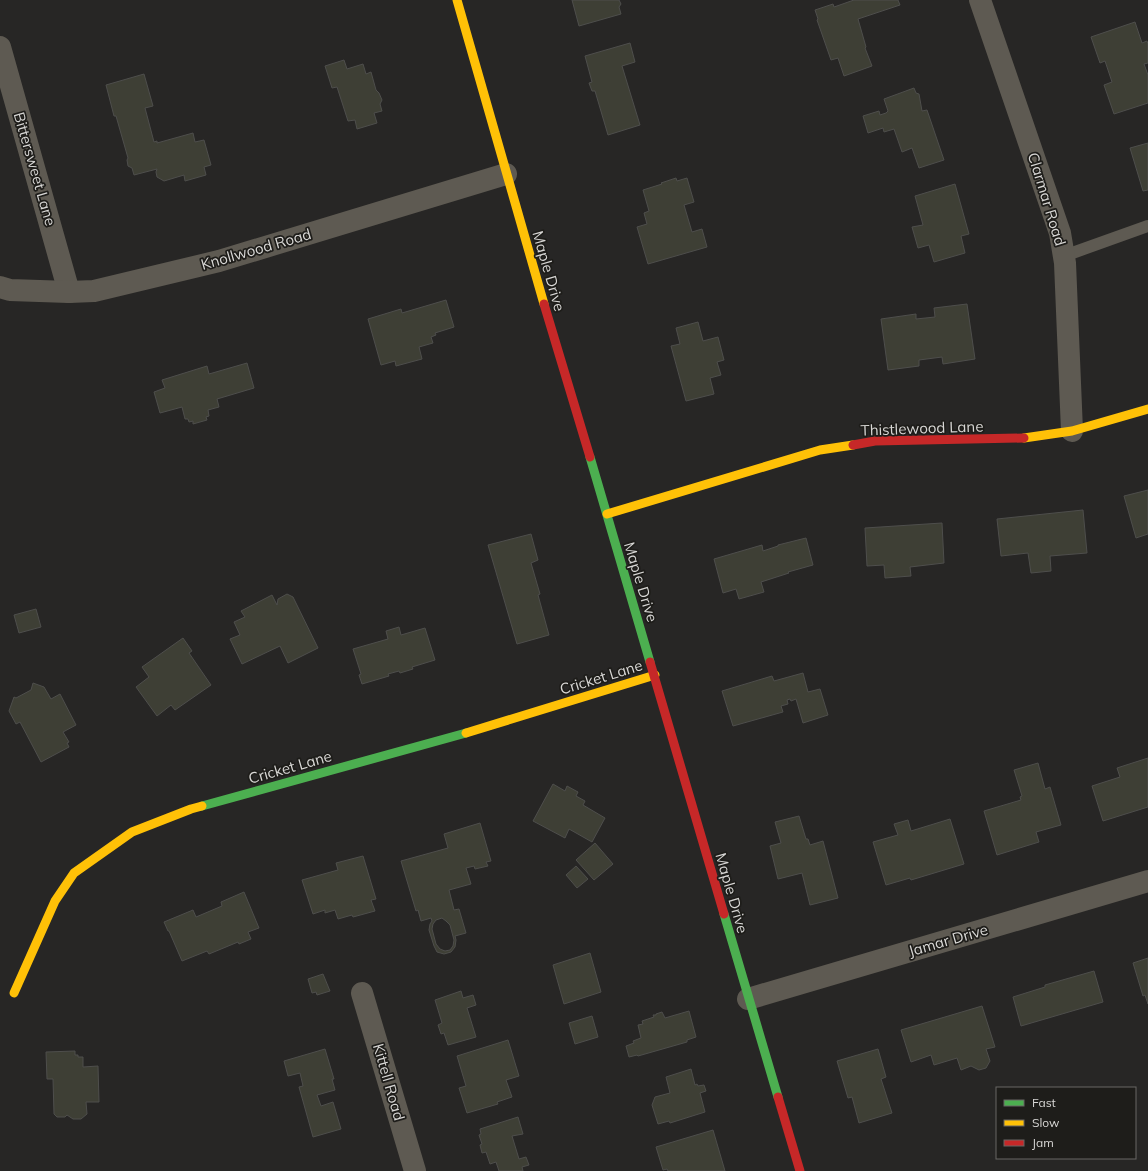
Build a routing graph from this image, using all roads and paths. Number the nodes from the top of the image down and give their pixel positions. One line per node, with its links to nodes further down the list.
1 (457, 0): 4 (street, Maple Drive)
2 (980, 0): 6 (street, Clarmar Road)
3 (0, 46): 8 (street, Bittersweet Lane)
4 (506, 174): 8 (street, Knollwood Road); 11 (street, Maple Drive)
5 (1148, 226): 6 (lane)
6 (1064, 256): 10 (street, Clarmar Road)
7 (0, 287): 8 (street, Knollwood Road)
8 (69, 292)
9 (1148, 409): 10 (street, Thistlewood Lane)
10 (1072, 431): 11 (street, Thistlewood Lane)
11 (607, 514): 12 (street, Maple Drive)
12 (655, 675): 14 (street, Cricket Lane); 16 (street, Maple Drive)
13 (1148, 881): 16 (street, Jamar Drive)
14 (14, 993)
15 (362, 993): 17 (street, Kittell Road)
16 (748, 999): 18 (street, Maple Drive)
17 (415, 1171)
18 (800, 1171)

